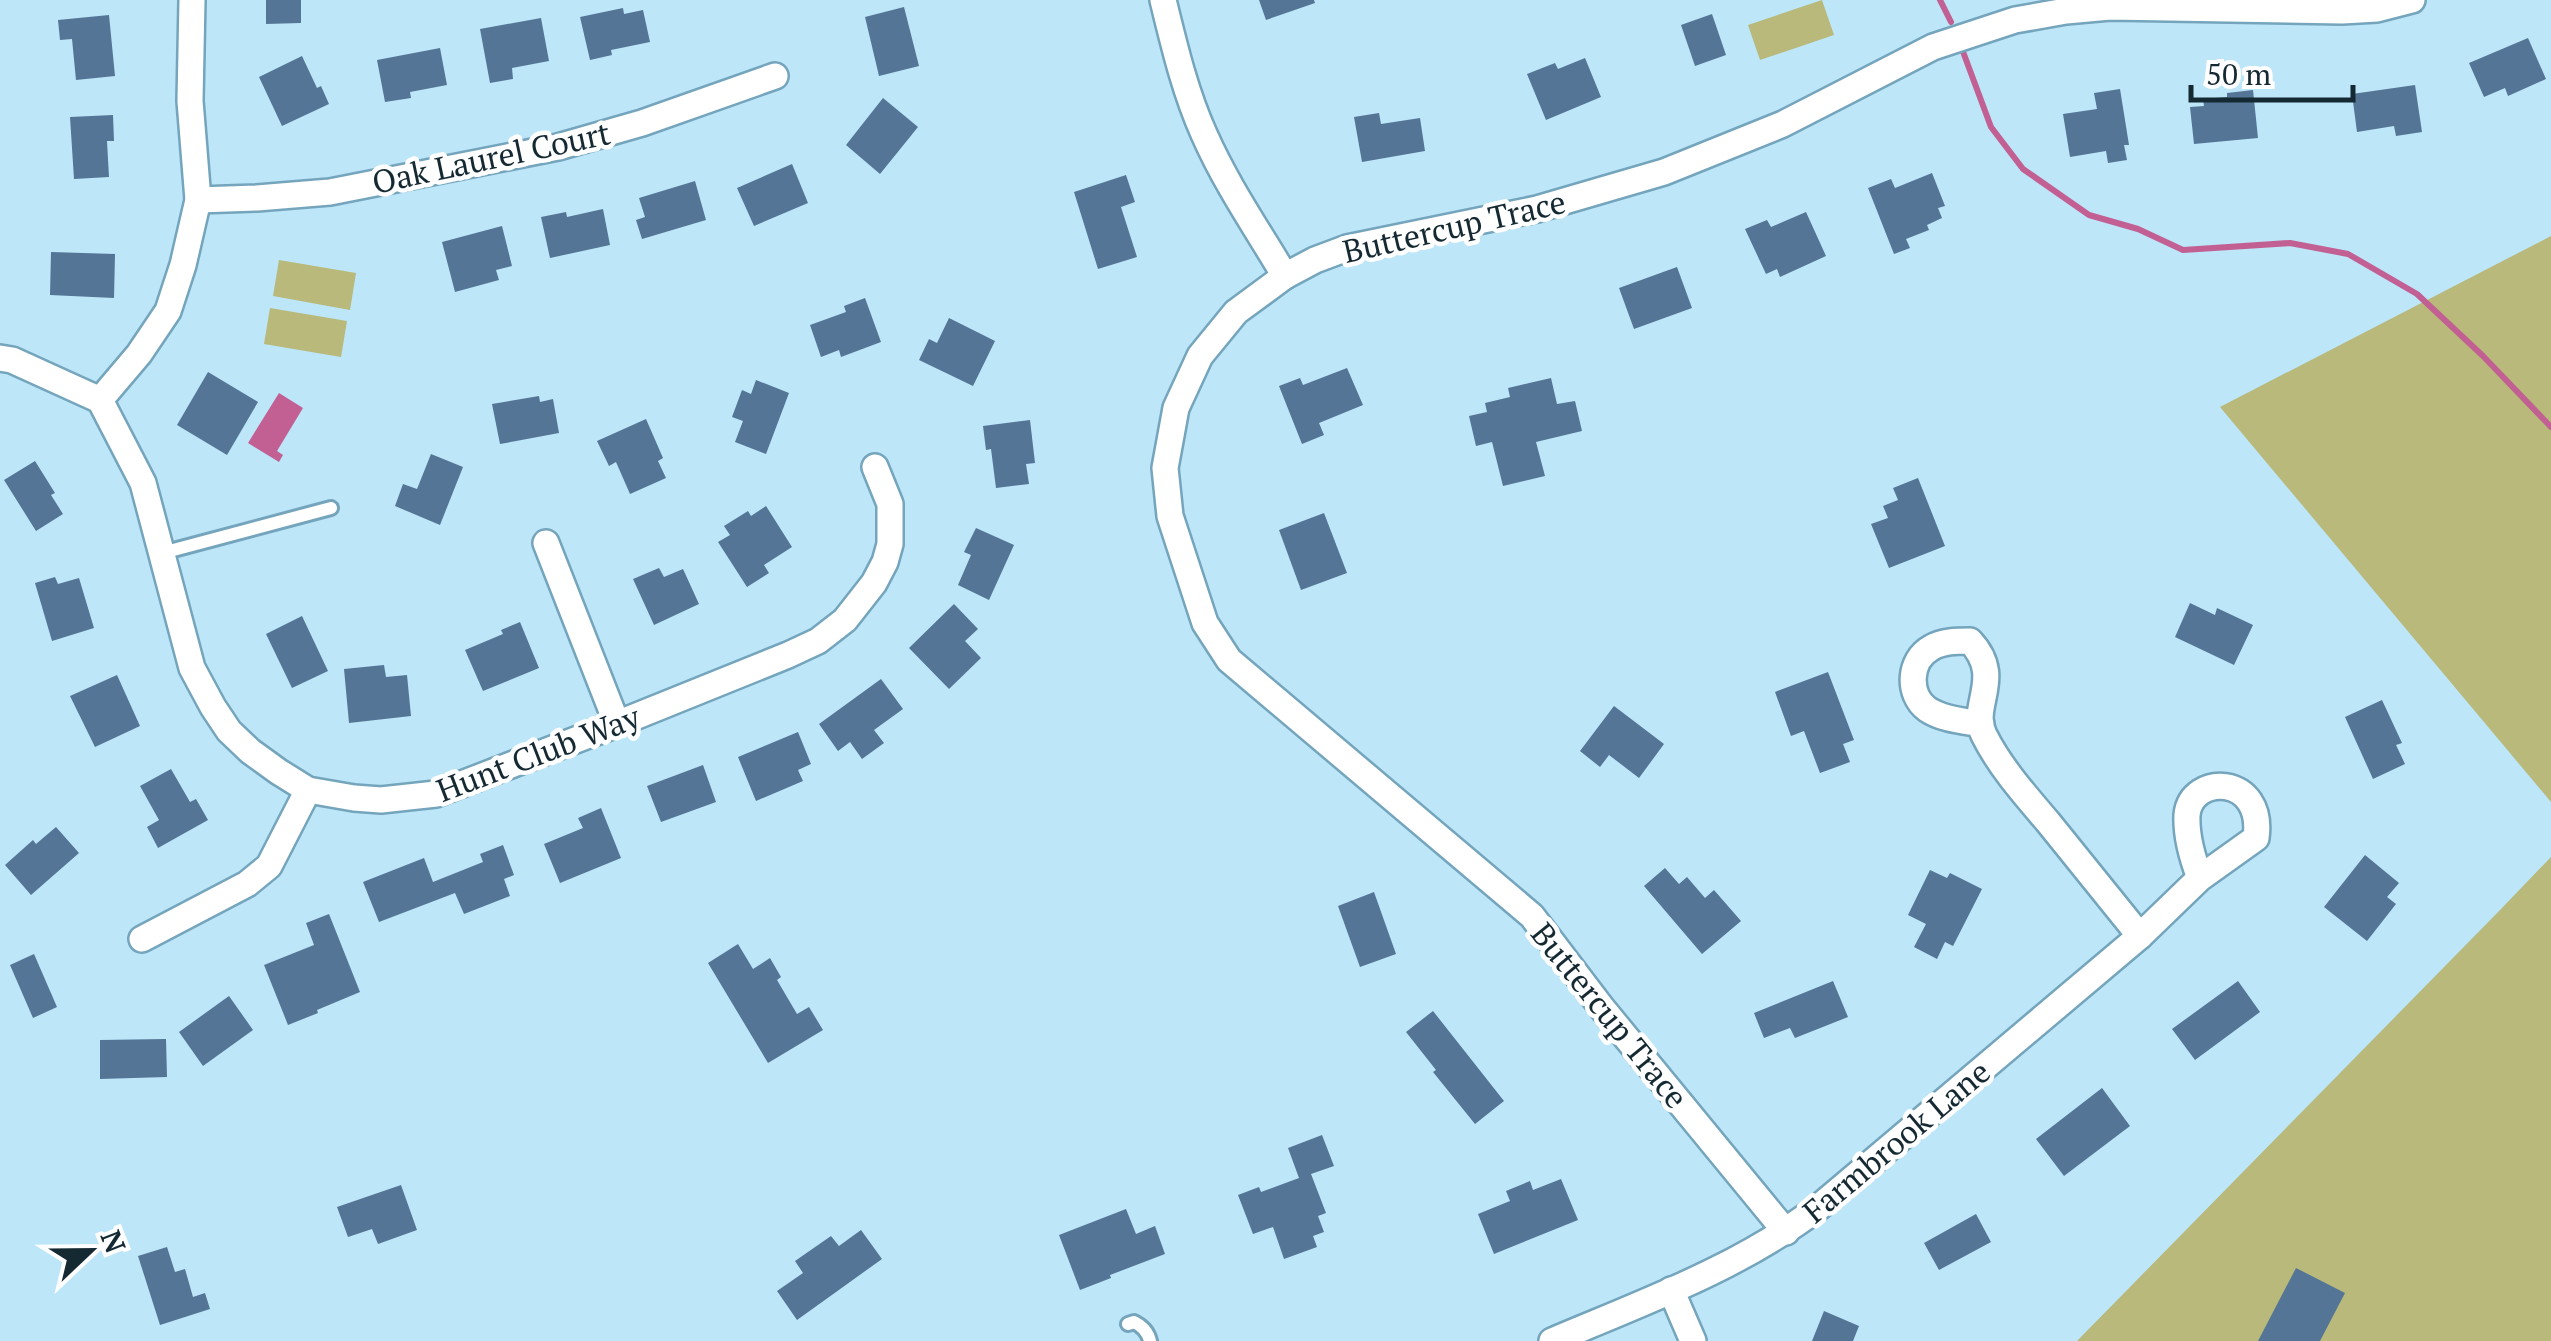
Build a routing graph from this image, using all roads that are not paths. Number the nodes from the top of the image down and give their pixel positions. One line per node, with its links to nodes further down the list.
1 (192, 0): 5 (street)
2 (1163, 0): 6 (street)
3 (2412, 0): 6 (street, Buttercup Trace)
4 (775, 76): 5 (street, Oak Laurel Court)
5 (198, 200): 8 (street)
6 (1285, 276): 19 (street, Buttercup Trace)
7 (0, 358): 8 (street)
8 (100, 400): 12 (street, Hunt Club Way)
9 (876, 467): 13 (street, Hunt Club Way)
10 (330, 508): 12 (lane)
11 (546, 542): 13 (street)
12 (162, 553): 15 (street, Hunt Club Way)
13 (616, 724): 15 (street, Hunt Club Way)
14 (1981, 724): 17 (street)
15 (308, 790): 18 (street)
16 (2200, 878): 17 (street, Farmbrook Lane)
17 (2140, 936): 19 (street, Farmbrook Lane)
18 (142, 939)
19 (1786, 1232): 20 (street, Farmbrook Lane)
20 (1671, 1290): 23 (street, Farmbrook Lane); 24 (street)
21 (1128, 1324): 22 (lane)
22 (1150, 1341)
23 (1552, 1341)
24 (1693, 1341)

